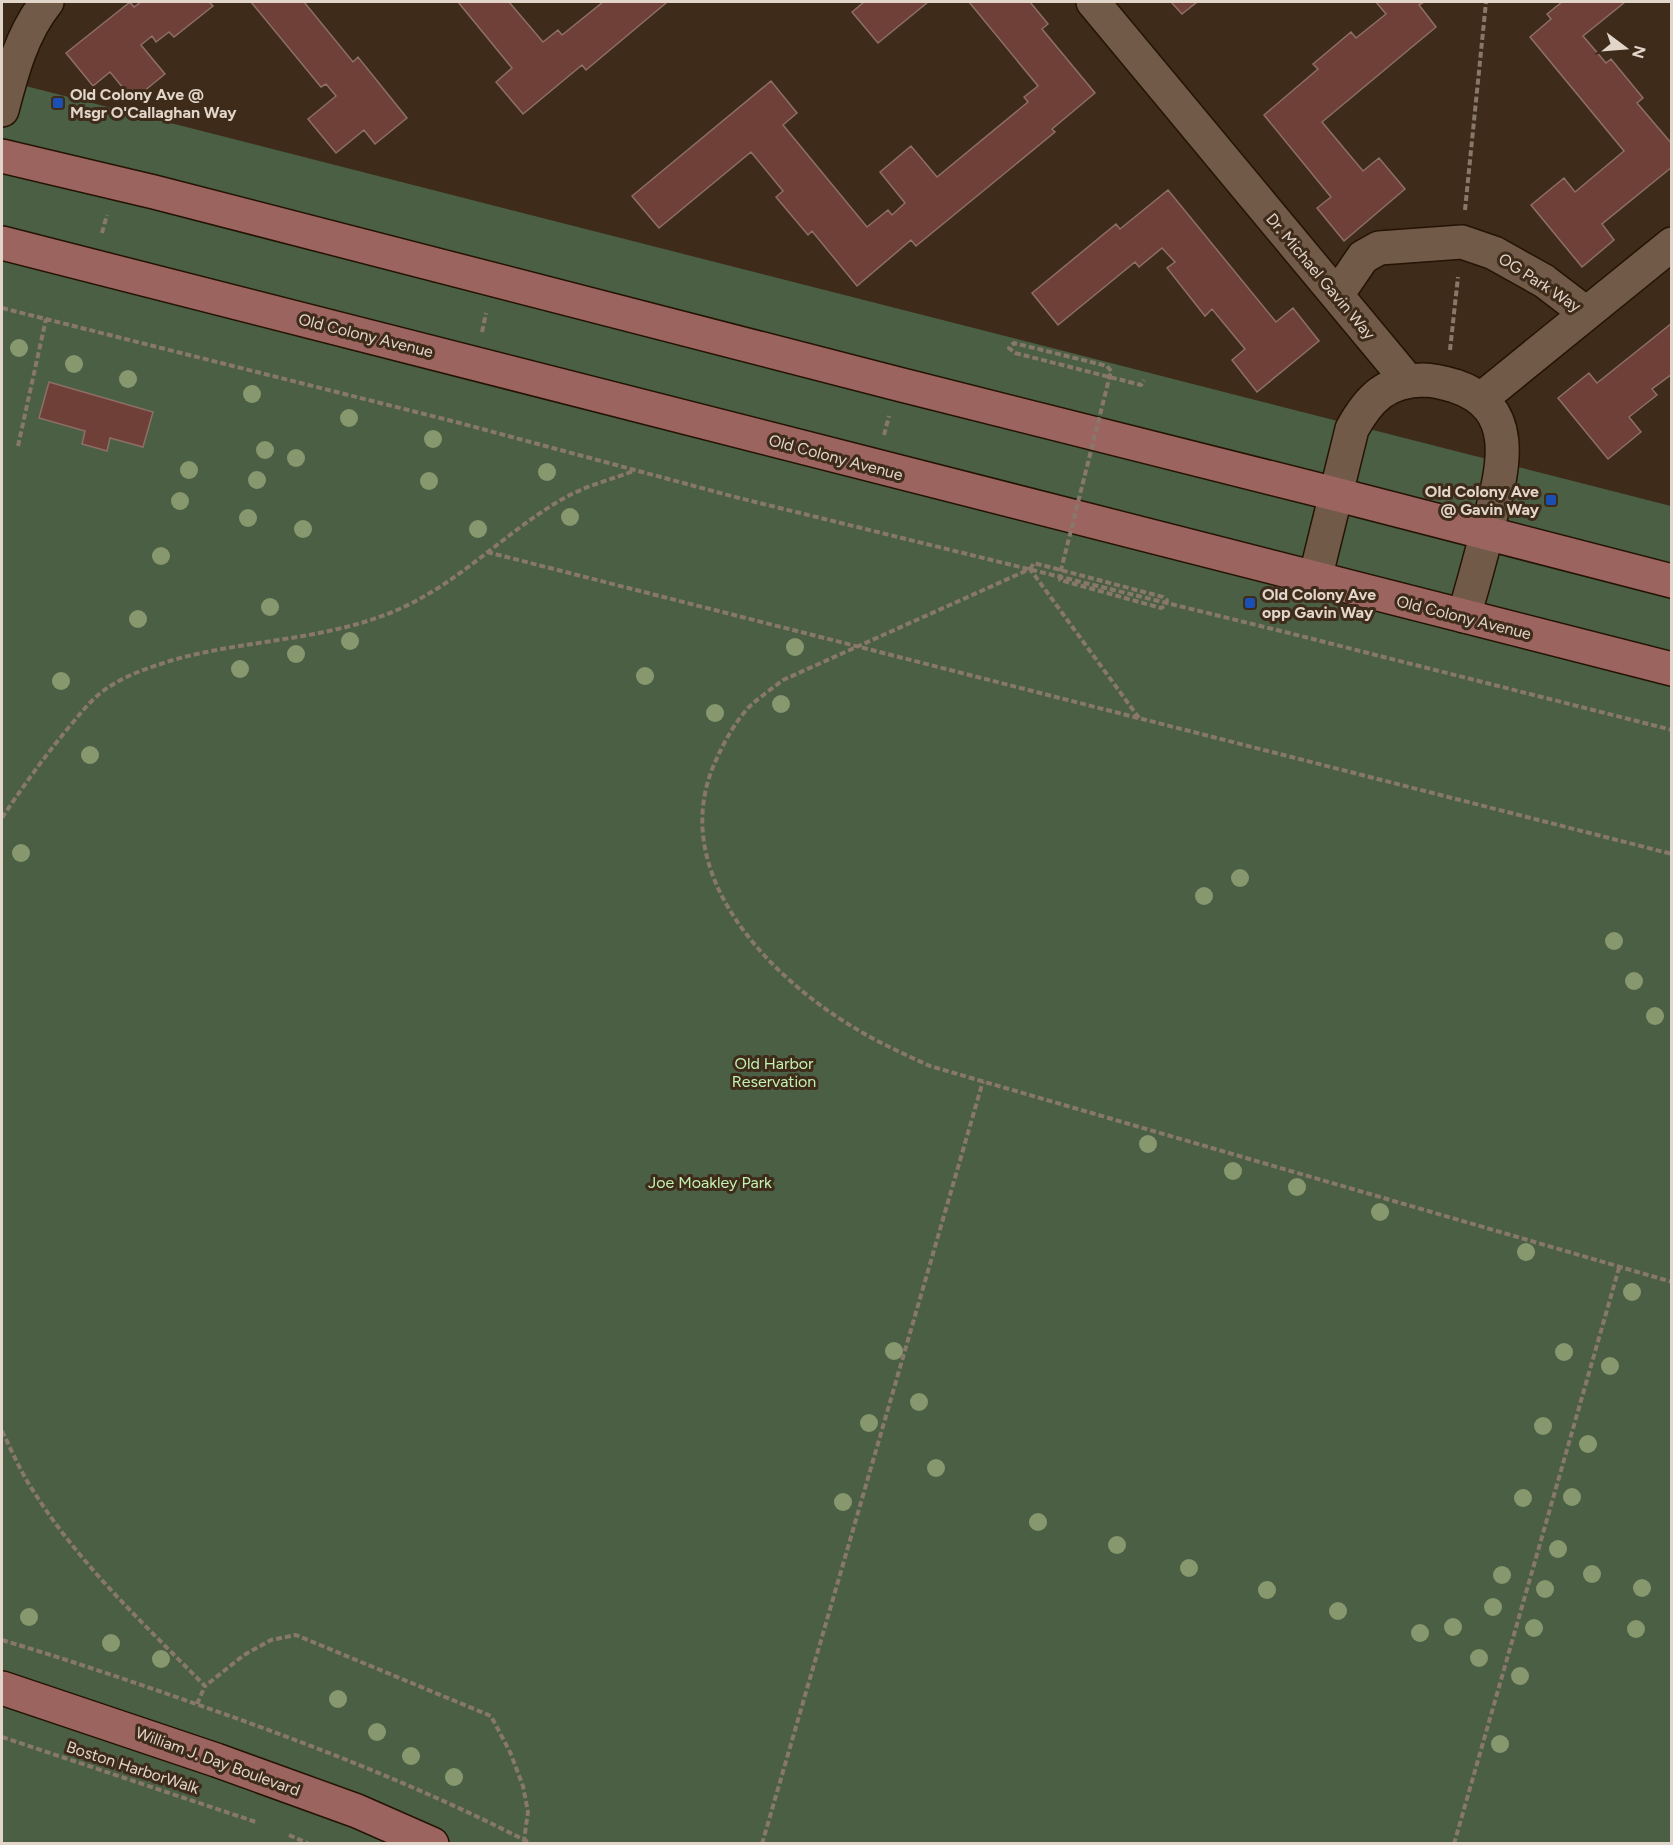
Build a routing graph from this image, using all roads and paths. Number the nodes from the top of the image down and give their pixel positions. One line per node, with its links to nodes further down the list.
1 (47, 2): 4 (street)
2 (1093, 2): 11 (street, Dr. Michael Gavin Way)
3 (1486, 2): 8 (path)
4 (2, 110)
5 (2, 156): 25 (main road)
6 (108, 211): 7 (path)
7 (100, 241)
8 (1462, 242): 11 (street, OG Park Way); 14 (street, OG Park Way); 19 (path)
9 (2, 243): 29 (main road, Old Colony Avenue)
10 (1671, 244): 14 (street)
11 (1337, 296): 18 (street, Dr. Michael Gavin Way)
12 (2, 308): 15 (path)
13 (488, 309): 16 (path)
14 (1586, 313): 20 (street)
15 (46, 319): 23 (path); 24 (path)
16 (481, 336)
17 (1144, 380): 28 (path, bridge)
18 (1408, 381): 19 (street); 25 (street)
19 (1447, 384): 20 (street)
20 (1481, 399): 26 (street)
21 (891, 410): 22 (path)
22 (882, 438)
23 (18, 446)
24 (635, 470): 27 (path); 28 (path)
25 (1335, 494): 26 (main road); 29 (street)
26 (1487, 534): 30 (main road); 31 (street)
27 (487, 552): 32 (path); 36 (path)
28 (1030, 569): 32 (path); 34 (path); 35 (path)
29 (1315, 579): 31 (main road, Old Colony Avenue)
30 (1671, 581)
31 (1464, 616): 33 (main road, Old Colony Avenue)
32 (858, 647): 34 (path); 38 (path)
33 (1671, 669)
34 (1139, 718): 37 (path)
35 (1671, 730)
36 (2, 818)
37 (1671, 854)
38 (983, 1081): 39 (path); 53 (path)
39 (1619, 1268): 40 (path); 54 (path)
40 (1671, 1282)
41 (2, 1431): 43 (path)
42 (2, 1640): 45 (path)
43 (205, 1686): 45 (path); 49 (path)
44 (2, 1688): 51 (main road, William J. Day Boulevard)
45 (197, 1704): 49 (path)
46 (2, 1737): 47 (path, Boston HarborWalk)
47 (256, 1822)
48 (289, 1835): 50 (path)
49 (524, 1840): 52 (path)
50 (309, 1844)
51 (432, 1844)
52 (532, 1844)
53 (762, 1844)
54 (1454, 1844)

